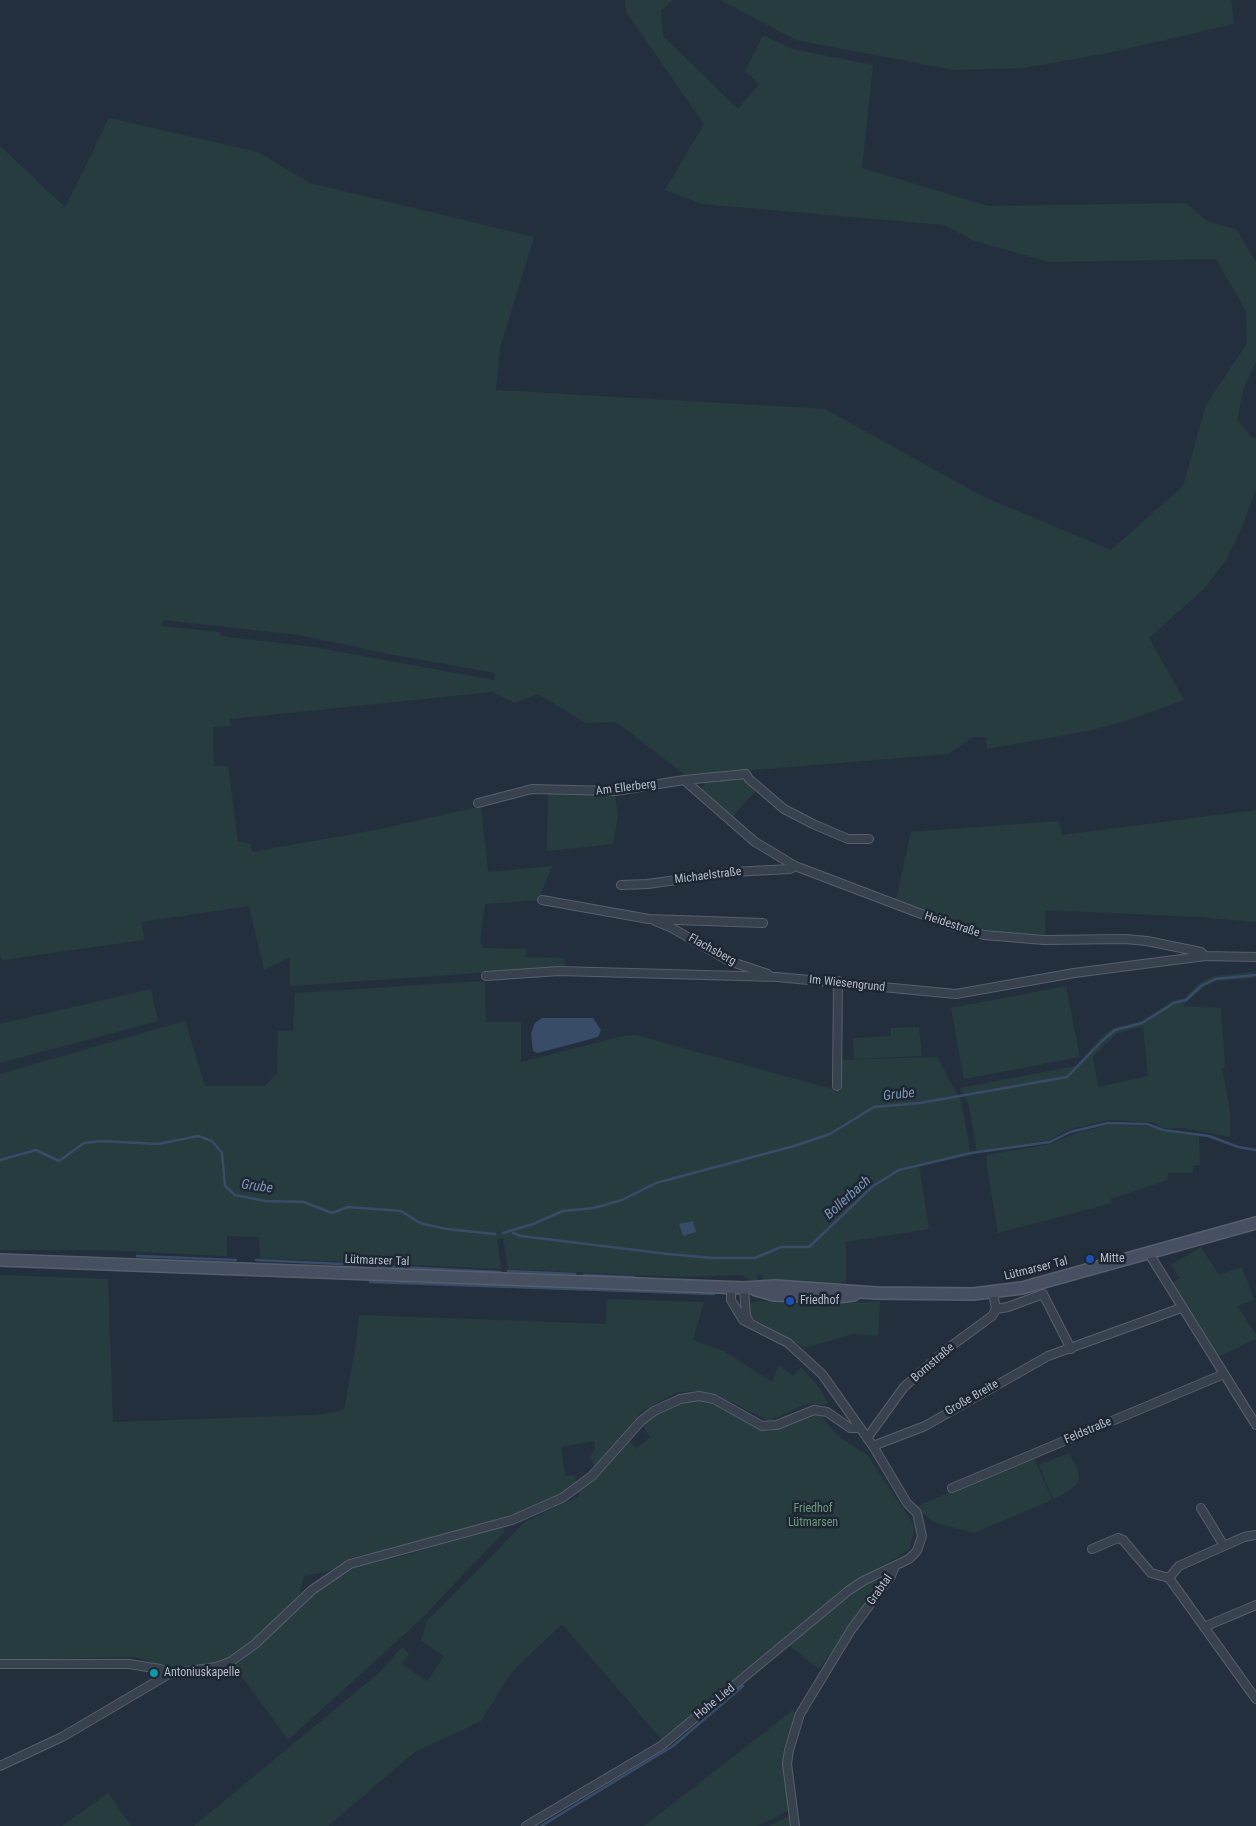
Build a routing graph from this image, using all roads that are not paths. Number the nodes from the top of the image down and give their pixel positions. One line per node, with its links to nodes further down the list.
1 (684, 780): 2 (street, Am Ellerberg); 3 (street, Am Ellerberg); 4 (street, Heidestraße)
2 (478, 803)
3 (869, 839)
4 (795, 866): 5 (street, Michaelstraße); 9 (street, Heidestraße)
5 (621, 885)
6 (542, 900): 7 (street, Flachsberg)
7 (649, 919): 8 (street, Flachsberg); 12 (street, Flachsberg)
8 (763, 923)
9 (1205, 956): 10 (street, Heidestraße); 13 (street, Im Wiesengrund)
10 (1255, 960)
11 (486, 976): 12 (street, Im Wiesengrund)
12 (777, 977): 13 (street, Im Wiesengrund)
13 (838, 981): 14 (street)
14 (837, 1086)
15 (1256, 1223): 16 (main road, Lütmarser Tal)
16 (1148, 1252): 20 (main road, Lütmarser Tal); 21 (street)
17 (0, 1260): 18 (main road, Lütmarser Tal)
18 (731, 1288): 19 (main road, Lütmarser Tal); 23 (street, Grabtal)
19 (748, 1288): 20 (main road, Lütmarser Tal); 23 (street)
20 (993, 1293): 22 (street)
21 (1181, 1308): 24 (street, Große Breite); 25 (street)
22 (996, 1309): 24 (street); 28 (street, Bornstraße)
23 (750, 1324): 27 (street, Grabtal)
24 (1071, 1349): 29 (street, Große Breite)
25 (1224, 1374): 26 (street); 30 (street, Feldstraße)
26 (1256, 1425)
27 (859, 1428): 28 (street, Grabtal); 40 (street)
28 (867, 1438): 29 (street, Grabtal)
29 (873, 1446): 35 (street, Grabtal)
30 (952, 1488)
31 (1201, 1508): 33 (street)
32 (1256, 1535): 33 (street)
33 (1224, 1546): 36 (street)
34 (1092, 1549): 36 (street)
35 (895, 1566): 43 (street, Hohe Lied); 44 (street, Grabtal)
36 (1169, 1578): 38 (street)
37 (1256, 1605): 38 (street)
38 (1204, 1628): 41 (street)
39 (0, 1664): 40 (street)
40 (169, 1674): 42 (street)
41 (1256, 1699)
42 (0, 1766)
43 (526, 1826)
44 (795, 1826)

